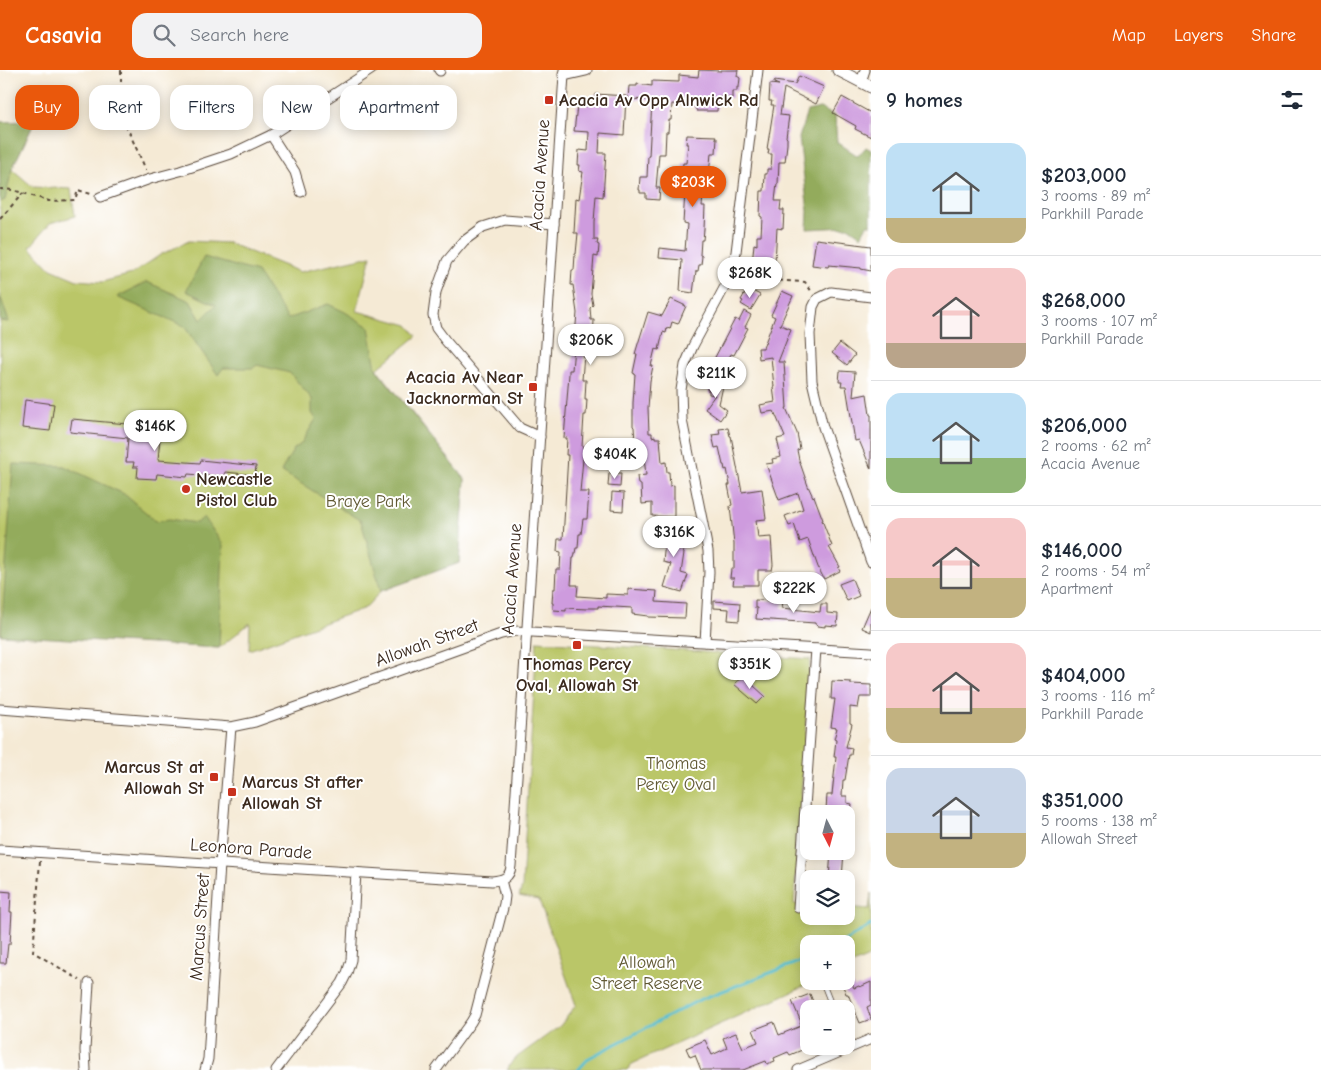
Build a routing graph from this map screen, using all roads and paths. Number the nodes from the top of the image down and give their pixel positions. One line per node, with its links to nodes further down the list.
1 (120, 70): 10 (path)
2 (371, 70): 9 (street)
3 (586, 70): 7 (street)
4 (758, 70): 17 (street)
5 (838, 70): 8 (street)
6 (865, 70): 8 (street)
7 (565, 72): 16 (street, Acacia Avenue)
8 (866, 85)
9 (271, 135): 10 (street); 12 (street)
10 (150, 179): 14 (street)
11 (0, 189): 13 (path)
12 (301, 192)
13 (23, 193): 14 (path); 15 (path)
14 (100, 197)
15 (0, 219)
16 (554, 224): 20 (street, Acacia Avenue); 20 (street)
17 (730, 277): 19 (path); 23 (street)
18 (871, 297): 19 (street)
19 (816, 299): 21 (street)
20 (540, 438): 22 (street, Acacia Avenue)
21 (871, 562)
22 (526, 632): 23 (street, Allowah Street); 27 (street, Allowah Street); 32 (street, Acacia Avenue)
23 (705, 642): 24 (street, Allowah Street)
24 (816, 649): 25 (street, Allowah Street); 33 (street)
25 (871, 652)
26 (0, 709): 27 (street, Allowah Street)
27 (231, 727): 30 (street, Marcus Street)
28 (0, 850): 29 (street, Leonora Parade)
29 (40, 852): 30 (street, Leonora Parade); 34 (path)
30 (220, 864): 31 (street, Leonora Parade); 39 (street, Marcus Street)
31 (356, 872): 32 (street, Leonora Parade); 41 (street)
32 (501, 880): 42 (street)
33 (798, 908)
34 (89, 983): 38 (street)
35 (871, 1039): 36 (street)
36 (855, 1043)
37 (828, 1055): 43 (street)
38 (86, 1070)
39 (205, 1070): 40 (street)
40 (211, 1070)
41 (276, 1070)
42 (436, 1070)
43 (798, 1070)

